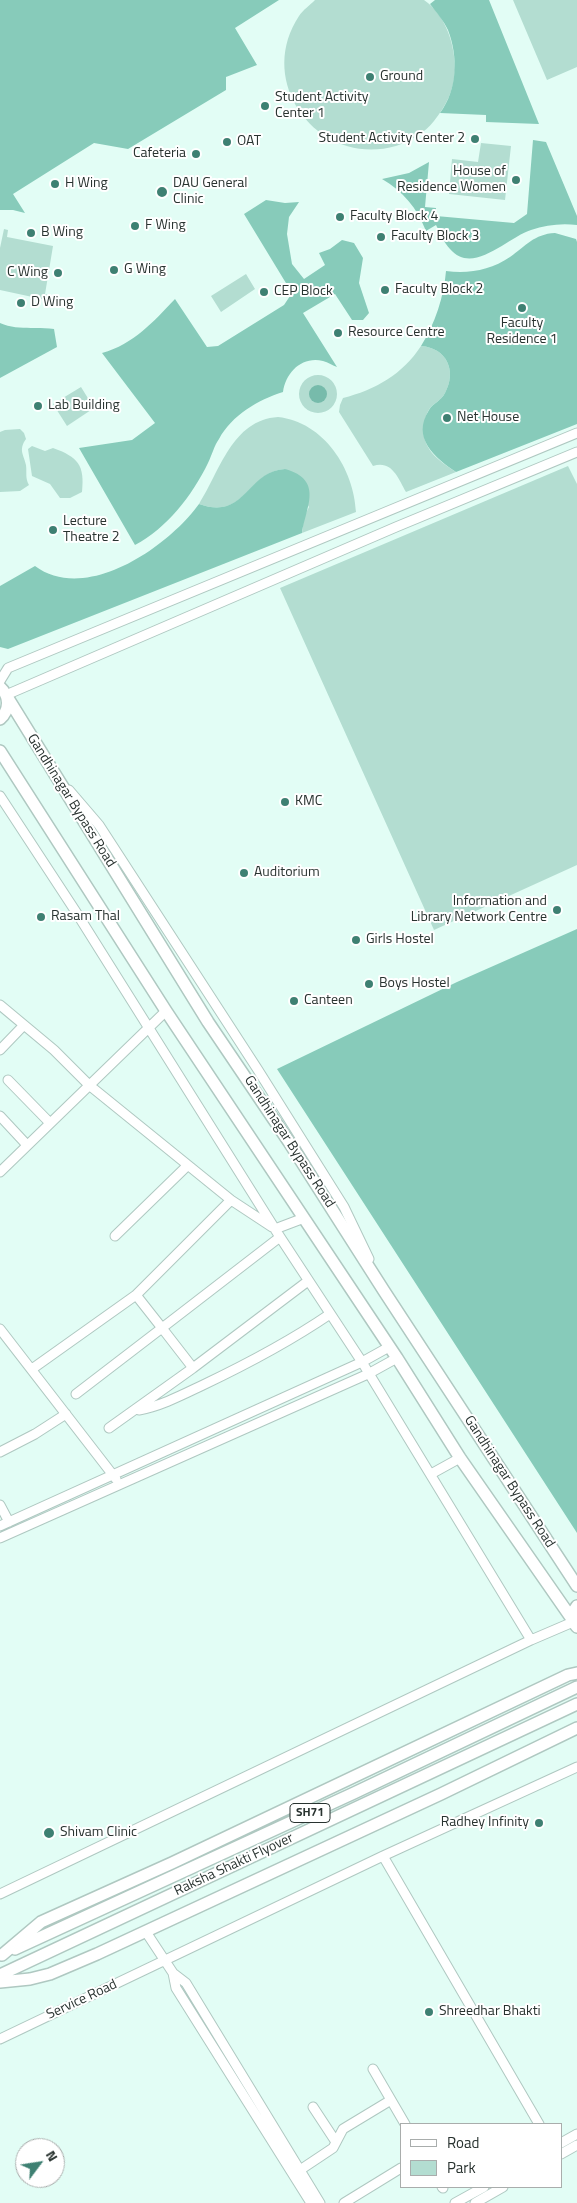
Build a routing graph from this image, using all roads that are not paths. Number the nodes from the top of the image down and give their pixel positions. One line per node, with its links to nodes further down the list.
1 (577, 433): 3 (street)
2 (577, 452): 4 (street)
3 (388, 512): 4 (street); 5 (street)
4 (396, 527): 6 (street)
5 (0, 682)
6 (3, 691): 7 (main road); 50 (main road, Gandhinagar Bypass Road)
7 (0, 719)
8 (0, 751): 11 (main road, Gandhinagar Bypass Road)
9 (0, 796): 13 (street)
10 (0, 1005): 12 (street)
11 (166, 1011): 13 (street); 23 (main road, Gandhinagar Bypass Road)
12 (24, 1025): 14 (street); 16 (street)
13 (148, 1029): 16 (street); 24 (street)
14 (0, 1050)
15 (8, 1080): 18 (street)
16 (89, 1085): 18 (street); 20 (street)
17 (0, 1116): 19 (street)
18 (50, 1124): 19 (street)
19 (27, 1146): 21 (street)
20 (187, 1166): 22 (street); 25 (street)
21 (1, 1169)
22 (231, 1200): 24 (street); 27 (street)
23 (304, 1218): 24 (street); 31 (main road, Gandhinagar Bypass Road)
24 (277, 1233): 26 (street); 30 (street)
25 (115, 1236)
26 (308, 1281): 28 (street); 34 (street)
27 (136, 1295): 30 (street); 35 (street)
28 (330, 1314): 33 (street); 38 (street)
29 (0, 1328): 35 (street)
30 (162, 1328): 34 (street); 37 (street)
31 (390, 1347): 32 (main road, Gandhinagar Bypass Road); 33 (street)
32 (397, 1358): 36 (street); 42 (main road, Gandhinagar Bypass Road)
33 (362, 1362): 36 (street); 44 (street)
34 (194, 1368): 38 (street)
35 (32, 1369): 39 (street)
36 (368, 1374): 43 (street); 45 (street)
37 (76, 1394)
38 (135, 1411): 40 (street)
39 (66, 1414): 41 (street); 44 (street)
40 (109, 1428)
41 (0, 1452)
42 (460, 1458): 43 (street); 52 (main road, Gandhinagar Bypass Road)
43 (431, 1474): 53 (street)
44 (114, 1476): 45 (street); 47 (street)
45 (120, 1485): 49 (street)
46 (0, 1505): 47 (street)
47 (9, 1522): 48 (street)
48 (0, 1526)
49 (0, 1538)
50 (577, 1586)
51 (577, 1606): 52 (main road)
52 (575, 1625): 53 (street)
53 (531, 1640): 60 (street)
54 (577, 1673): 62 (main road)
55 (577, 1686): 62 (main road, Raksha Shakti Flyover / SH71)
56 (577, 1704): 65 (main road, Raksha Shakti Flyover / SH71)
57 (577, 1728): 61 (main road)
58 (577, 1767): 59 (street, Service Road)
59 (384, 1856): 63 (street, Service Road); 72 (street)
60 (0, 1894)
61 (146, 1932): 63 (street); 66 (main road)
62 (1, 1955)
63 (164, 1961): 64 (street); 67 (street, Service Road)
64 (173, 1973): 79 (street); 82 (street)
65 (0, 1975)
66 (0, 1982)
67 (0, 2039)
68 (373, 2069): 69 (street)
69 (391, 2100): 71 (street); 74 (street)
70 (313, 2107): 74 (street)
71 (404, 2123)
72 (539, 2123)
73 (577, 2134): 75 (street)
74 (336, 2142): 79 (street)
75 (562, 2142)
76 (577, 2145): 77 (street)
77 (562, 2153)
78 (400, 2169): 84 (street)
79 (300, 2170): 83 (street)
80 (482, 2188): 85 (street)
81 (502, 2188): 86 (street)
82 (311, 2203)
83 (320, 2203)
84 (344, 2203)
85 (455, 2203)
86 (475, 2203)

